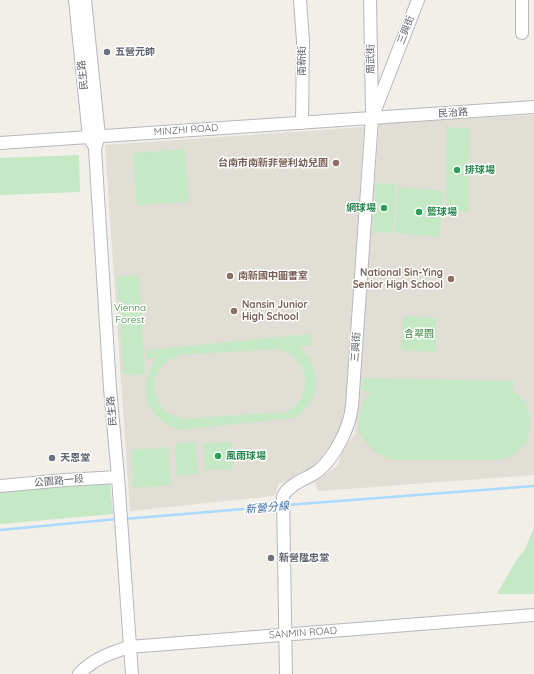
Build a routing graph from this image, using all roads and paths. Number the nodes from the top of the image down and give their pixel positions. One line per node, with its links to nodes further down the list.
1 (75, 0): 11 (street, 民生路)
2 (85, 0): 11 (street, 民生路)
3 (300, 0): 10 (street, 南新街)
4 (370, 0): 9 (street, 周武街)
5 (418, 0): 9 (street, 三興街)
6 (522, 0): 7 (street)
7 (522, 33)
8 (534, 107): 9 (street, 民治路)
9 (372, 118): 10 (street, MINZHI ROAD); 16 (street, 三興街)
10 (302, 123): 11 (street, MINZHI ROAD)
11 (94, 137): 12 (street, MINZHI ROAD); 13 (street, 民生路)
12 (0, 143)
13 (118, 477): 14 (street, 公園路一段); 17 (street, 民生路)
14 (0, 486)
15 (534, 615): 16 (street, SANMIN ROAD)
16 (285, 634): 17 (street, SANMIN ROAD); 20 (street, 三興街)
17 (129, 647): 18 (street, SANMIN ROAD); 19 (street, 民生路)
18 (79, 674)
19 (132, 674)
20 (286, 674)

